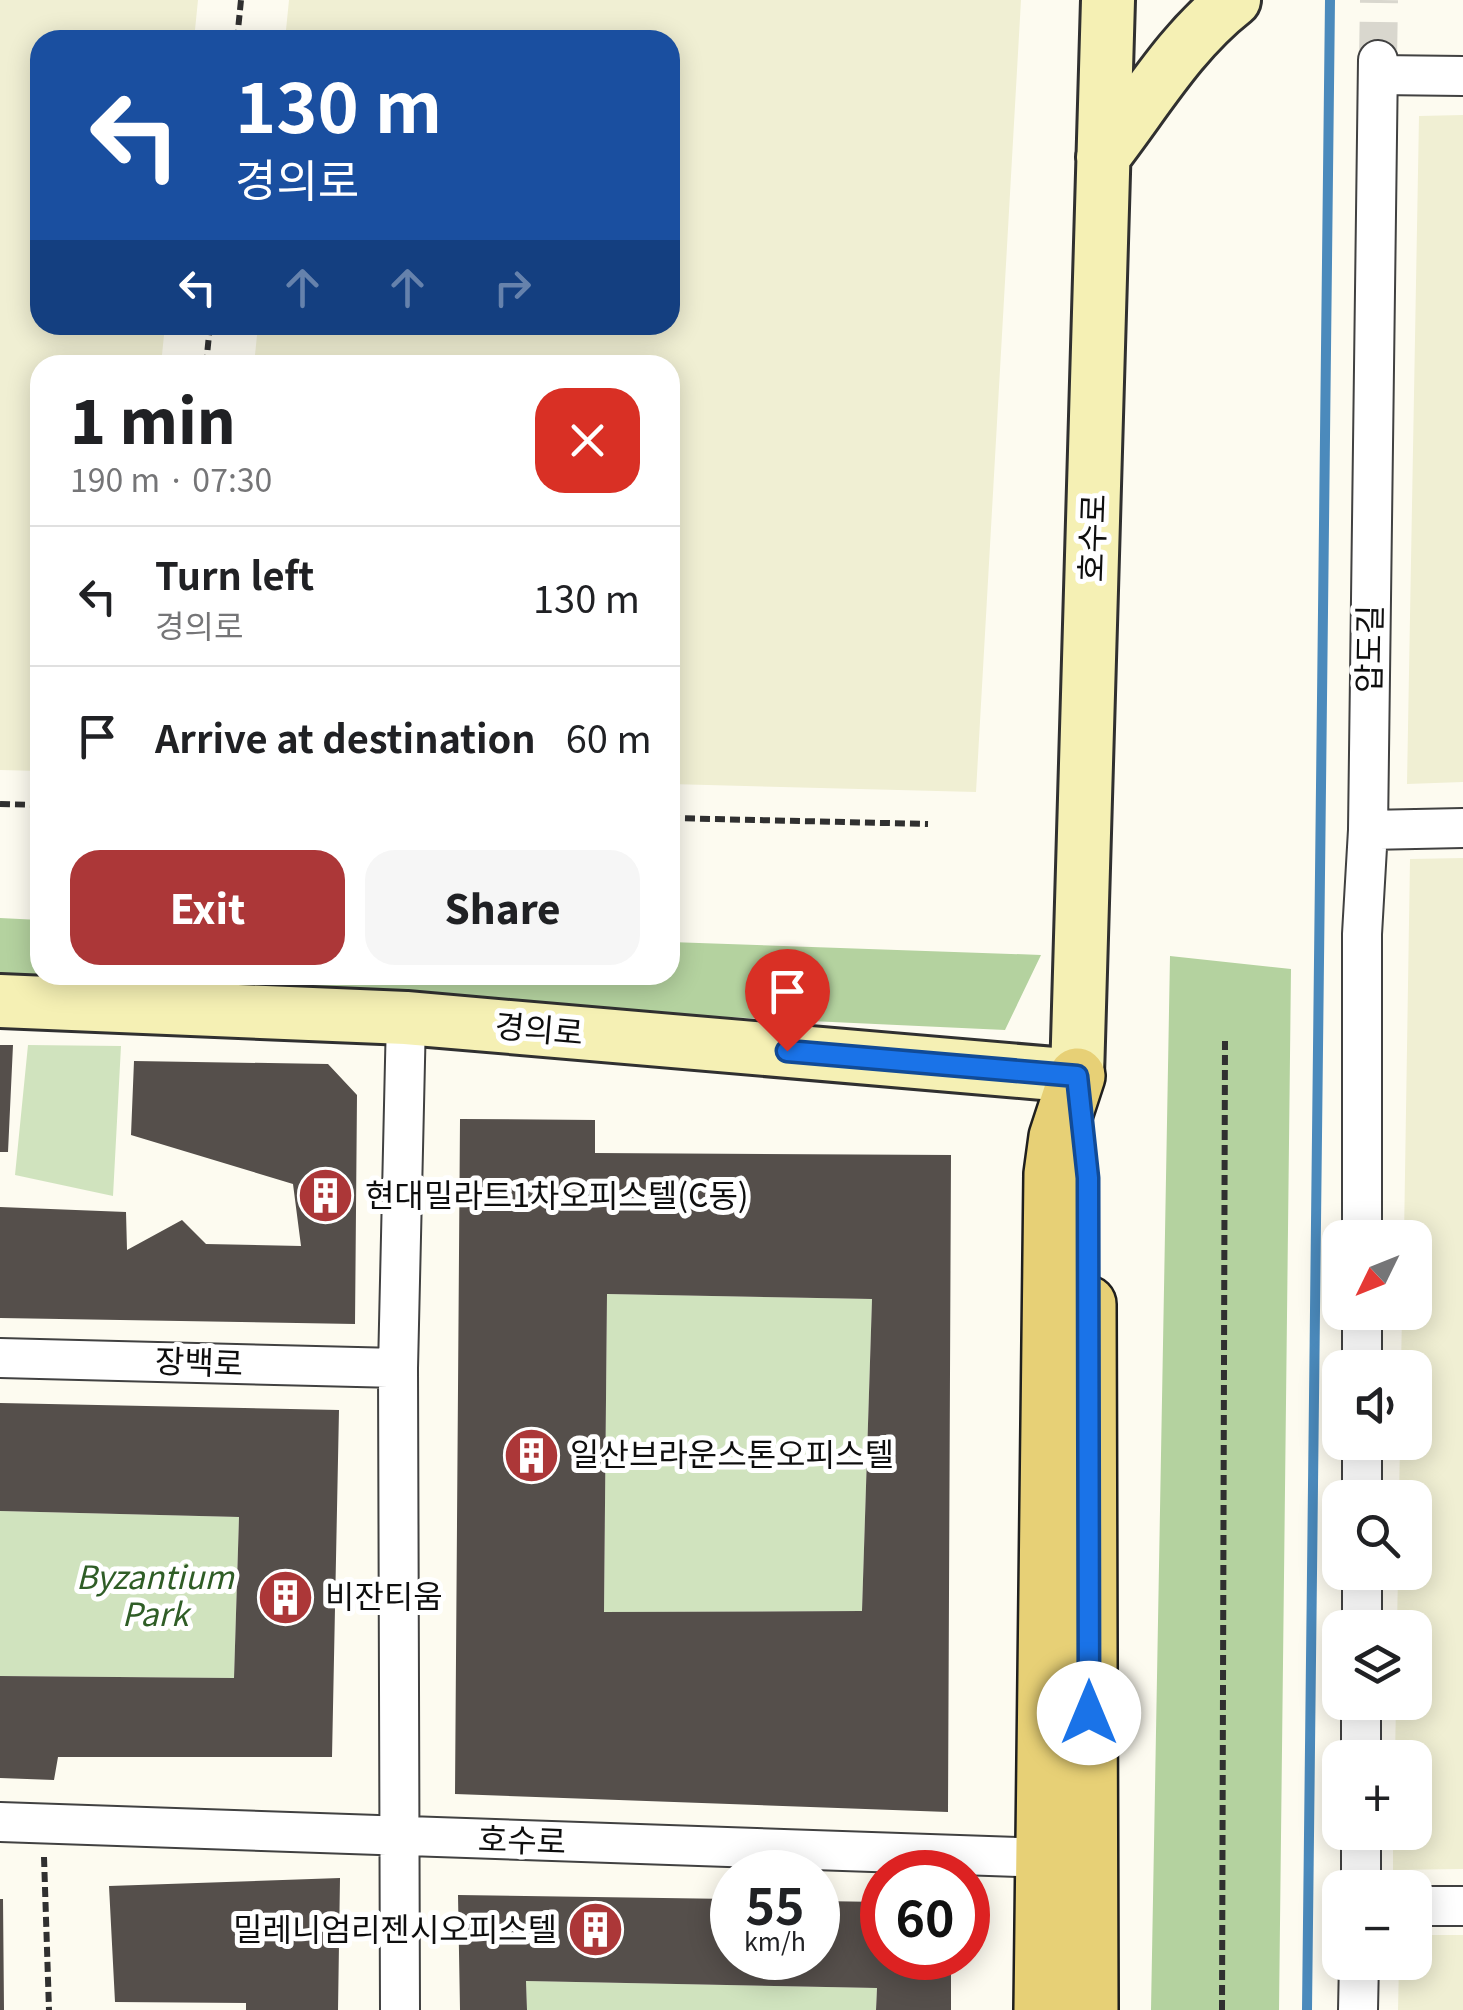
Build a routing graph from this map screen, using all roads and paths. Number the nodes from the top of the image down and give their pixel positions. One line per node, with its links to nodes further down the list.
1 (241, 0): 4 (path)
2 (1108, 0): 6 (main road, 호수로)
3 (1234, 0): 6 (main road)
4 (238, 30)
5 (1463, 76): 12 (street, 압도길)
6 (1103, 158): 16 (main road, 호수로)
7 (0, 804): 8 (path)
8 (30, 804)
9 (680, 818): 10 (path)
10 (928, 824)
11 (1463, 828): 12 (street)
12 (1368, 830): 17 (street, 압도길)
13 (0, 1001): 14 (main road, 경의로)
14 (406, 1018): 16 (main road, 경의로); 19 (street)
15 (1225, 1041): 31 (path)
16 (1077, 1076): 23 (main road, 호수로); 30 (main road, 호수로)
17 (1362, 1220)
18 (0, 1358): 19 (street, 장백로)
19 (398, 1368): 21 (street)
20 (0, 1822): 21 (street, 호수로)
21 (401, 1837): 23 (street, 호수로); 28 (street)
22 (44, 1850): 27 (path)
23 (1044, 1858): 29 (main road, 호수로)
24 (1432, 1906): 25 (street)
25 (1463, 1906)
26 (1359, 1980): 32 (street)
27 (49, 2010)
28 (400, 2010)
29 (1042, 2010)
30 (1090, 2010)
31 (1222, 2010)
32 (1358, 2010)

